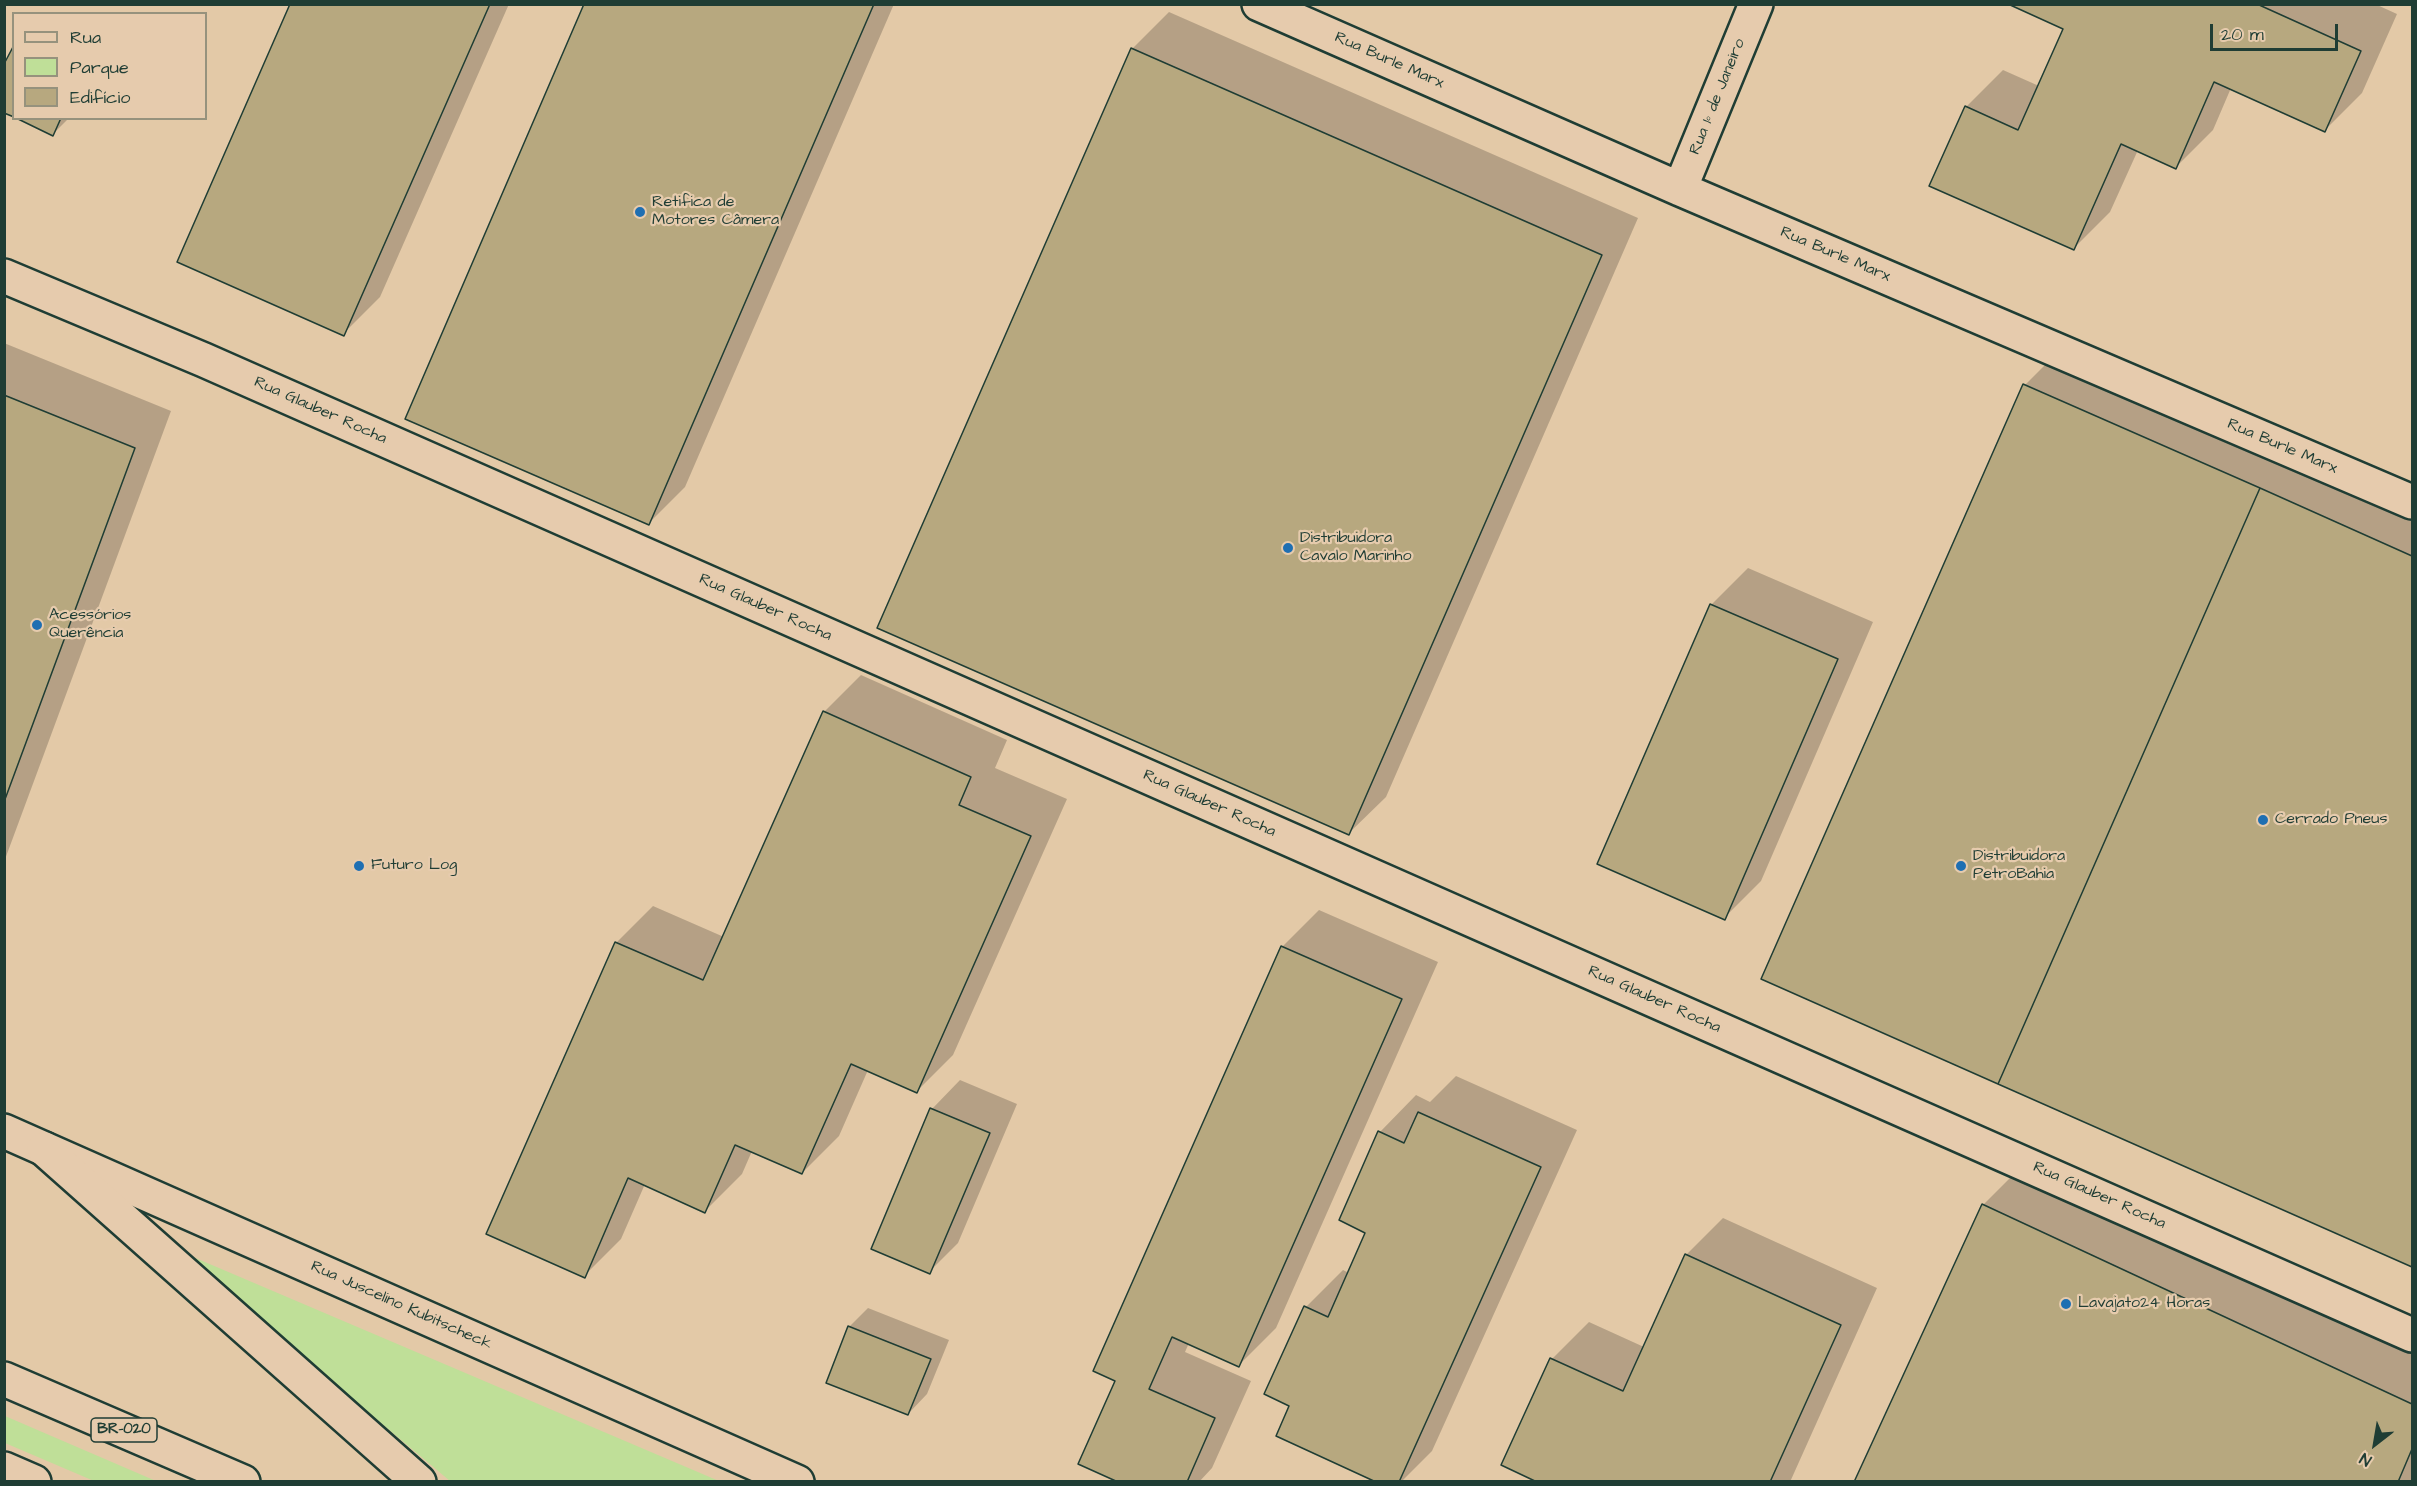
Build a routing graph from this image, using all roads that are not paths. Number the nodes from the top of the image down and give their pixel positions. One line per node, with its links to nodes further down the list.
1 (1756, 4): 3 (main road, Rua 1º de Janeiro)
2 (1270, 7): 3 (main road, Rua Burle Marx)
3 (1680, 189): 5 (main road, Rua Burle Marx)
4 (4, 276): 8 (main road, Rua Glauber Rocha)
5 (2412, 502)
6 (4, 1131): 7 (main road, Rua Juscelino Kubitscheck)
7 (44, 1149): 13 (main road); 14 (main road, Rua Juscelino Kubitscheck)
8 (2412, 1335)
9 (4, 1379): 12 (main road, BR-020)
10 (4, 1469): 11 (main road)
11 (34, 1482)
12 (243, 1482)
13 (419, 1482)
14 (797, 1482)

